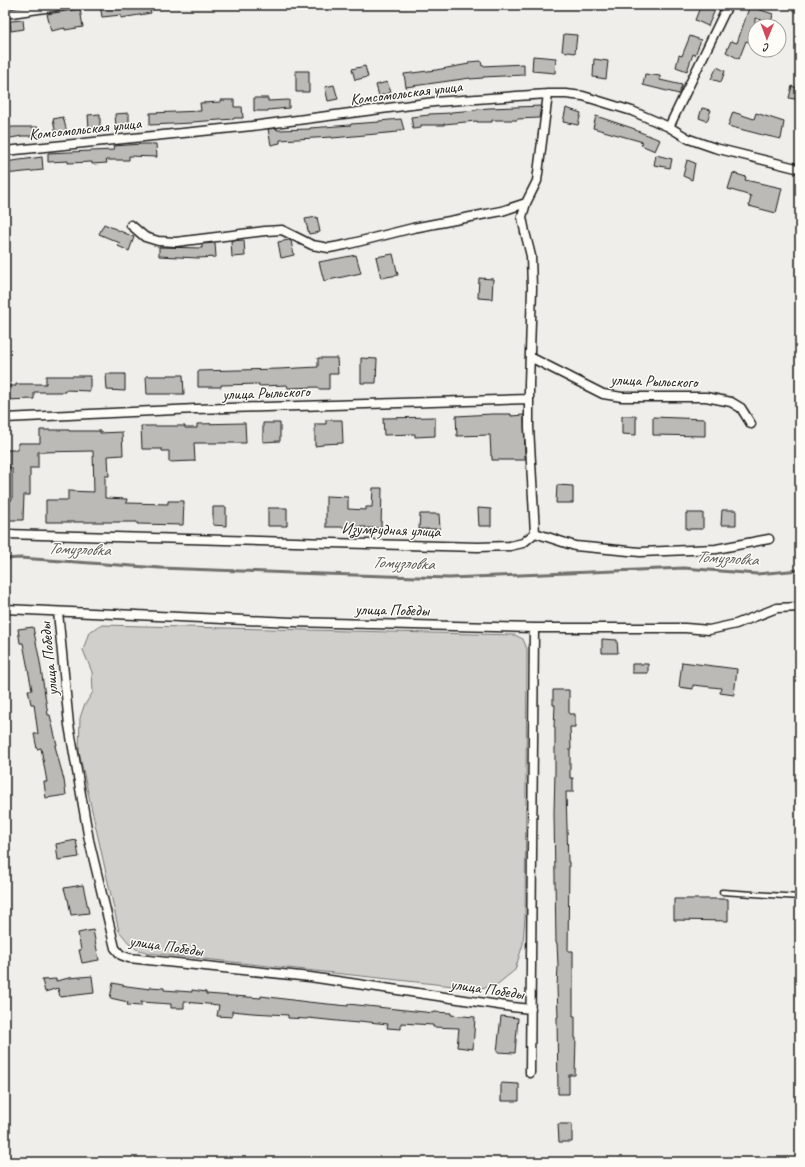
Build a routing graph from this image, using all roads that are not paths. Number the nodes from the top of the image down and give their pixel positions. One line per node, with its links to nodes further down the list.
1 (65, 5): 3 (street)
2 (728, 5): 5 (street)
3 (5, 14)
4 (548, 94): 5 (street, Комсомольская улица); 6 (street, Комсомольская улица); 8 (street)
5 (669, 128): 7 (street, Комсомольская улица)
6 (5, 151)
7 (800, 169)
8 (526, 203): 9 (street); 10 (street)
9 (131, 225)
10 (530, 357): 11 (street); 13 (street, улица Рыльского)
11 (529, 399): 12 (street, улица Рыльского); 14 (street)
12 (5, 418)
13 (751, 424)
14 (535, 533): 15 (street, Изумрудная улица); 16 (street)
15 (5, 534)
16 (769, 539)
17 (800, 607): 20 (street, улица Победы)
18 (5, 609): 19 (street, улица Победы)
19 (58, 612): 20 (street, улица Победы); 23 (street, улица Победы)
20 (534, 628): 23 (street, улица Победы)
21 (722, 892): 22 (lane)
22 (800, 897)
23 (531, 1009): 24 (street, улица Победы)
24 (530, 1073)

